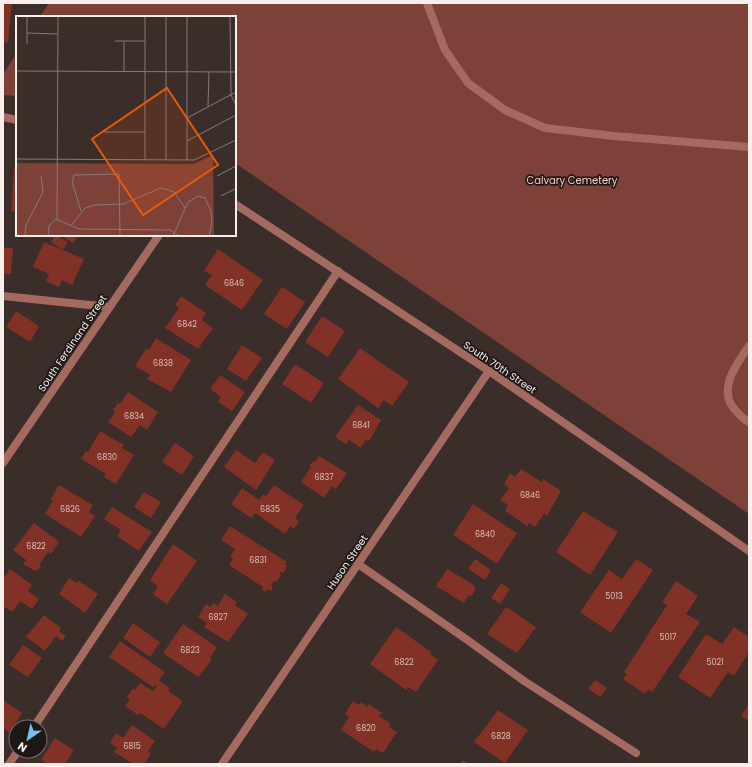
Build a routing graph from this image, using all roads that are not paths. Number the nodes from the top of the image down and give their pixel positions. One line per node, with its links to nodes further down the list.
1 (426, 3): 4 (street)
2 (3, 117): 3 (street)
3 (16, 120)
4 (749, 147)
5 (236, 205): 7 (street, South 70th Street)
6 (157, 236): 9 (street, South Ferdinand Street)
7 (338, 271): 11 (street, South 70th Street); 16 (street)
8 (3, 296): 9 (street)
9 (109, 307): 13 (street, South Ferdinand Street)
10 (749, 346): 12 (street)
11 (489, 371): 14 (street, South 70th Street); 15 (street, Huson Street)
12 (749, 422)
13 (3, 463)
14 (749, 551)
15 (358, 564): 17 (street); 18 (street, Huson Street)
16 (39, 719)
17 (636, 753)
18 (222, 764)

